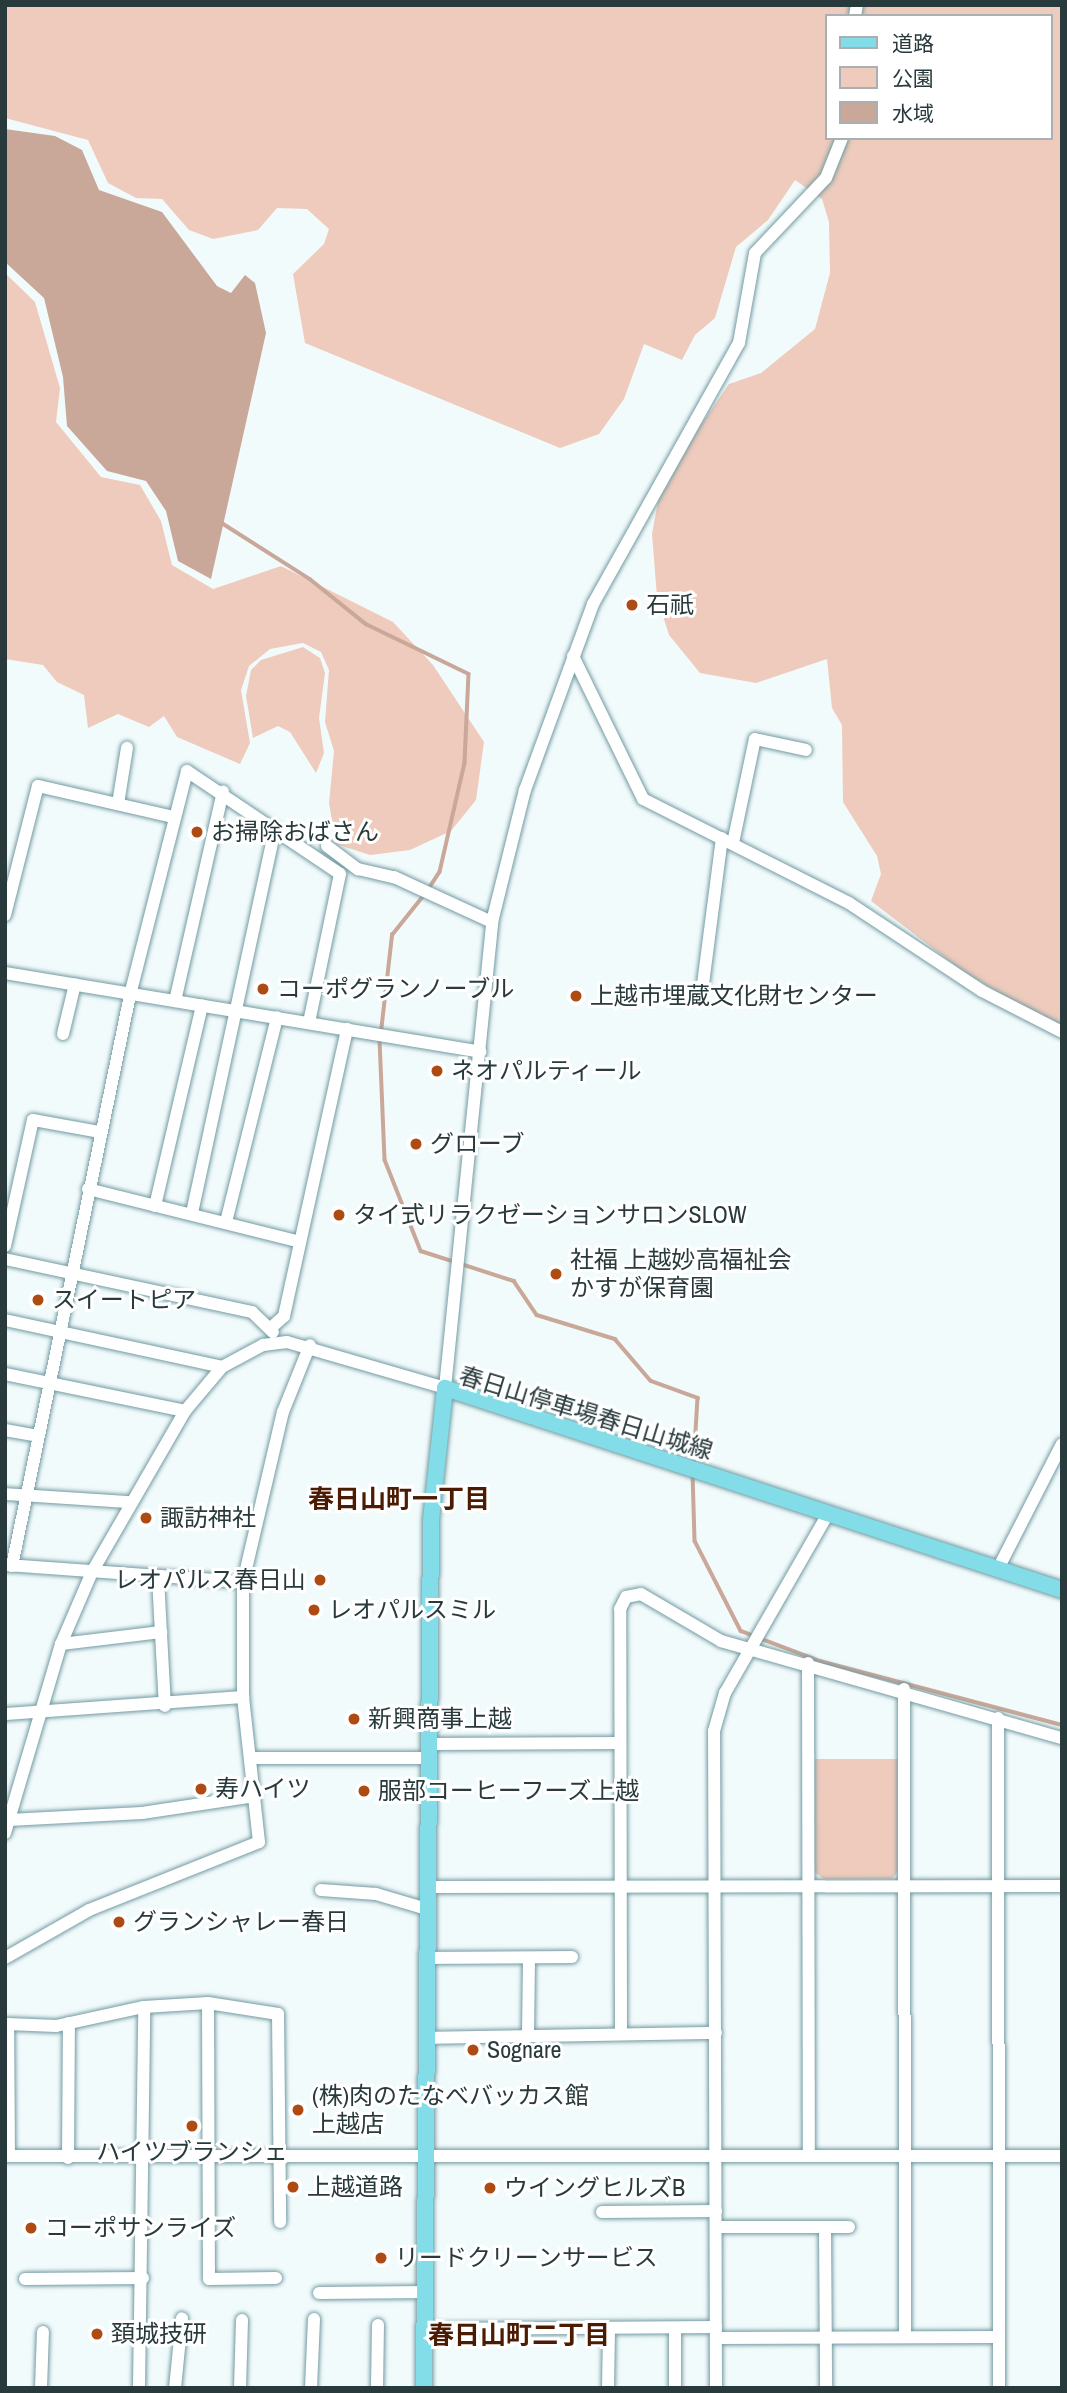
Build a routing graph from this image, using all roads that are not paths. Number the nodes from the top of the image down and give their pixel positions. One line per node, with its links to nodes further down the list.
1 (841, 140): 2 (street)
2 (572, 656): 9 (street); 12 (street)
3 (127, 747): 6 (street)
4 (806, 750): 9 (street)
5 (223, 792): 7 (street); 8 (street); 17 (street)
6 (118, 804): 7 (street); 11 (street)
7 (173, 817): 16 (street)
8 (275, 829): 19 (street); 21 (street)
9 (727, 841): 15 (street); 23 (street)
10 (327, 846): 12 (street)
11 (5, 915)
12 (492, 922): 25 (street)
13 (5, 973): 14 (street)
14 (75, 984): 16 (street); 24 (street)
15 (703, 984)
16 (130, 995): 17 (street); 26 (street)
17 (175, 1001): 18 (street)
18 (202, 1005): 19 (street); 28 (street)
19 (238, 1011): 20 (street); 29 (street)
20 (277, 1017): 21 (street); 30 (street)
21 (309, 1023): 22 (street)
22 (347, 1029): 25 (street); 31 (street)
23 (1062, 1032)
24 (63, 1034)
25 (480, 1052): 43 (street)
26 (100, 1132): 27 (street); 32 (street)
27 (88, 1189): 28 (street); 34 (street)
28 (155, 1206): 29 (street)
29 (191, 1213): 30 (street)
30 (226, 1222): 31 (street)
31 (297, 1241): 36 (street)
32 (5, 1246)
33 (5, 1259): 34 (street)
34 (70, 1273): 36 (street); 37 (street)
35 (5, 1320): 37 (street)
36 (273, 1326): 38 (street)
37 (58, 1331): 40 (street); 42 (street)
38 (273, 1343): 39 (street); 40 (street)
39 (310, 1345): 43 (street); 56 (street)
40 (222, 1367): 44 (street)
41 (5, 1374): 42 (street)
42 (47, 1383): 44 (street); 46 (street)
43 (444, 1388): 51 (main road, 春日山停車場春日山城線); 70 (main road, 春日山停車場春日山城線)
44 (185, 1411): 50 (street)
45 (5, 1430): 46 (street)
46 (34, 1435): 49 (street)
47 (1062, 1444): 53 (street)
48 (5, 1494): 49 (street)
49 (22, 1496): 50 (street); 52 (street)
50 (129, 1502): 54 (street)
51 (828, 1514): 53 (main road, 春日山停車場春日山城線); 60 (street)
52 (8, 1566): 54 (street)
53 (999, 1567): 57 (main road, 春日山停車場春日山城線)
54 (92, 1572): 55 (street); 59 (street)
55 (158, 1578): 56 (street); 58 (street)
56 (243, 1582): 63 (street)
57 (1062, 1590)
58 (161, 1632): 59 (street); 64 (street)
59 (61, 1644): 65 (street)
60 (750, 1649): 61 (street); 69 (street); 81 (street)
61 (808, 1663): 62 (street); 79 (street)
62 (904, 1689): 67 (street); 76 (street)
63 (243, 1697): 64 (street); 71 (street)
64 (166, 1706): 65 (street)
65 (43, 1711): 66 (street); 73 (street)
66 (5, 1714)
67 (999, 1718): 68 (street); 75 (street)
68 (1062, 1738)
69 (620, 1743): 70 (street); 80 (street)
70 (431, 1751): 71 (street); 78 (main road, 春日山停車場春日山城線)
71 (251, 1758): 72 (street)
72 (255, 1796): 73 (street); 85 (street)
73 (9, 1820): 74 (street)
74 (5, 1833)
75 (999, 1885): 76 (street); 77 (street); 101 (street)
76 (904, 1886): 79 (street); 100 (street)
77 (1062, 1886)
78 (428, 1887): 80 (street); 83 (main road, 春日山停車場春日山城線)
79 (808, 1887): 81 (street); 99 (street)
80 (622, 1888): 81 (street); 91 (street)
81 (716, 1888): 92 (street)
82 (321, 1890): 83 (street)
83 (427, 1909): 86 (main road, 春日山停車場春日山城線)
84 (572, 1957): 87 (street)
85 (5, 1958)
86 (427, 1958): 87 (street); 94 (main road, 春日山停車場春日山城線)
87 (529, 1959): 93 (street)
88 (208, 2003): 89 (street); 105 (street); 106 (street)
89 (145, 2007): 90 (street); 103 (street)
90 (69, 2023): 95 (street); 104 (street)
91 (621, 2033): 92 (street); 93 (street)
92 (716, 2033): 97 (street)
93 (527, 2034): 94 (street)
94 (426, 2038): 96 (main road, 春日山停車場春日山城線)
95 (7, 2078): 98 (street)
96 (426, 2155): 97 (street); 106 (street); 116 (main road, 春日山停車場春日山城線)
97 (716, 2155): 99 (street); 107 (street)
98 (7, 2156): 104 (street)
99 (808, 2156): 100 (street)
100 (905, 2156): 101 (street); 127 (street)
101 (999, 2156): 102 (street); 128 (street)
102 (1062, 2156)
103 (144, 2157): 104 (street); 105 (street); 113 (street)
104 (68, 2158)
105 (208, 2158): 106 (street); 114 (street)
106 (280, 2158): 109 (street)
107 (716, 2211): 108 (street); 110 (street)
108 (602, 2212)
109 (280, 2222)
110 (716, 2227): 111 (street); 126 (street)
111 (825, 2227): 112 (street); 129 (street)
112 (849, 2227)
113 (143, 2278): 115 (street); 131 (street)
114 (276, 2278)
115 (24, 2279)
116 (426, 2292): 117 (street); 123 (main road, 春日山停車場春日山城線)
117 (320, 2293)
118 (182, 2318): 132 (street)
119 (314, 2319): 134 (street)
120 (242, 2320): 133 (street)
121 (377, 2325): 135 (street)
122 (675, 2328): 124 (street); 126 (street); 138 (street)
123 (425, 2329): 124 (street); 136 (main road, 春日山停車場春日山城線)
124 (609, 2330): 137 (street)
125 (43, 2332): 130 (street)
126 (716, 2333): 129 (street); 139 (street)
127 (905, 2337): 128 (street); 129 (street)
128 (999, 2337): 141 (street)
129 (826, 2338): 140 (street)
130 (41, 2388)
131 (139, 2388)
132 (175, 2388)
133 (240, 2388)
134 (312, 2388)
135 (377, 2388)
136 (424, 2388)
137 (608, 2388)
138 (675, 2388)
139 (716, 2388)
140 (826, 2388)
141 (999, 2388)

